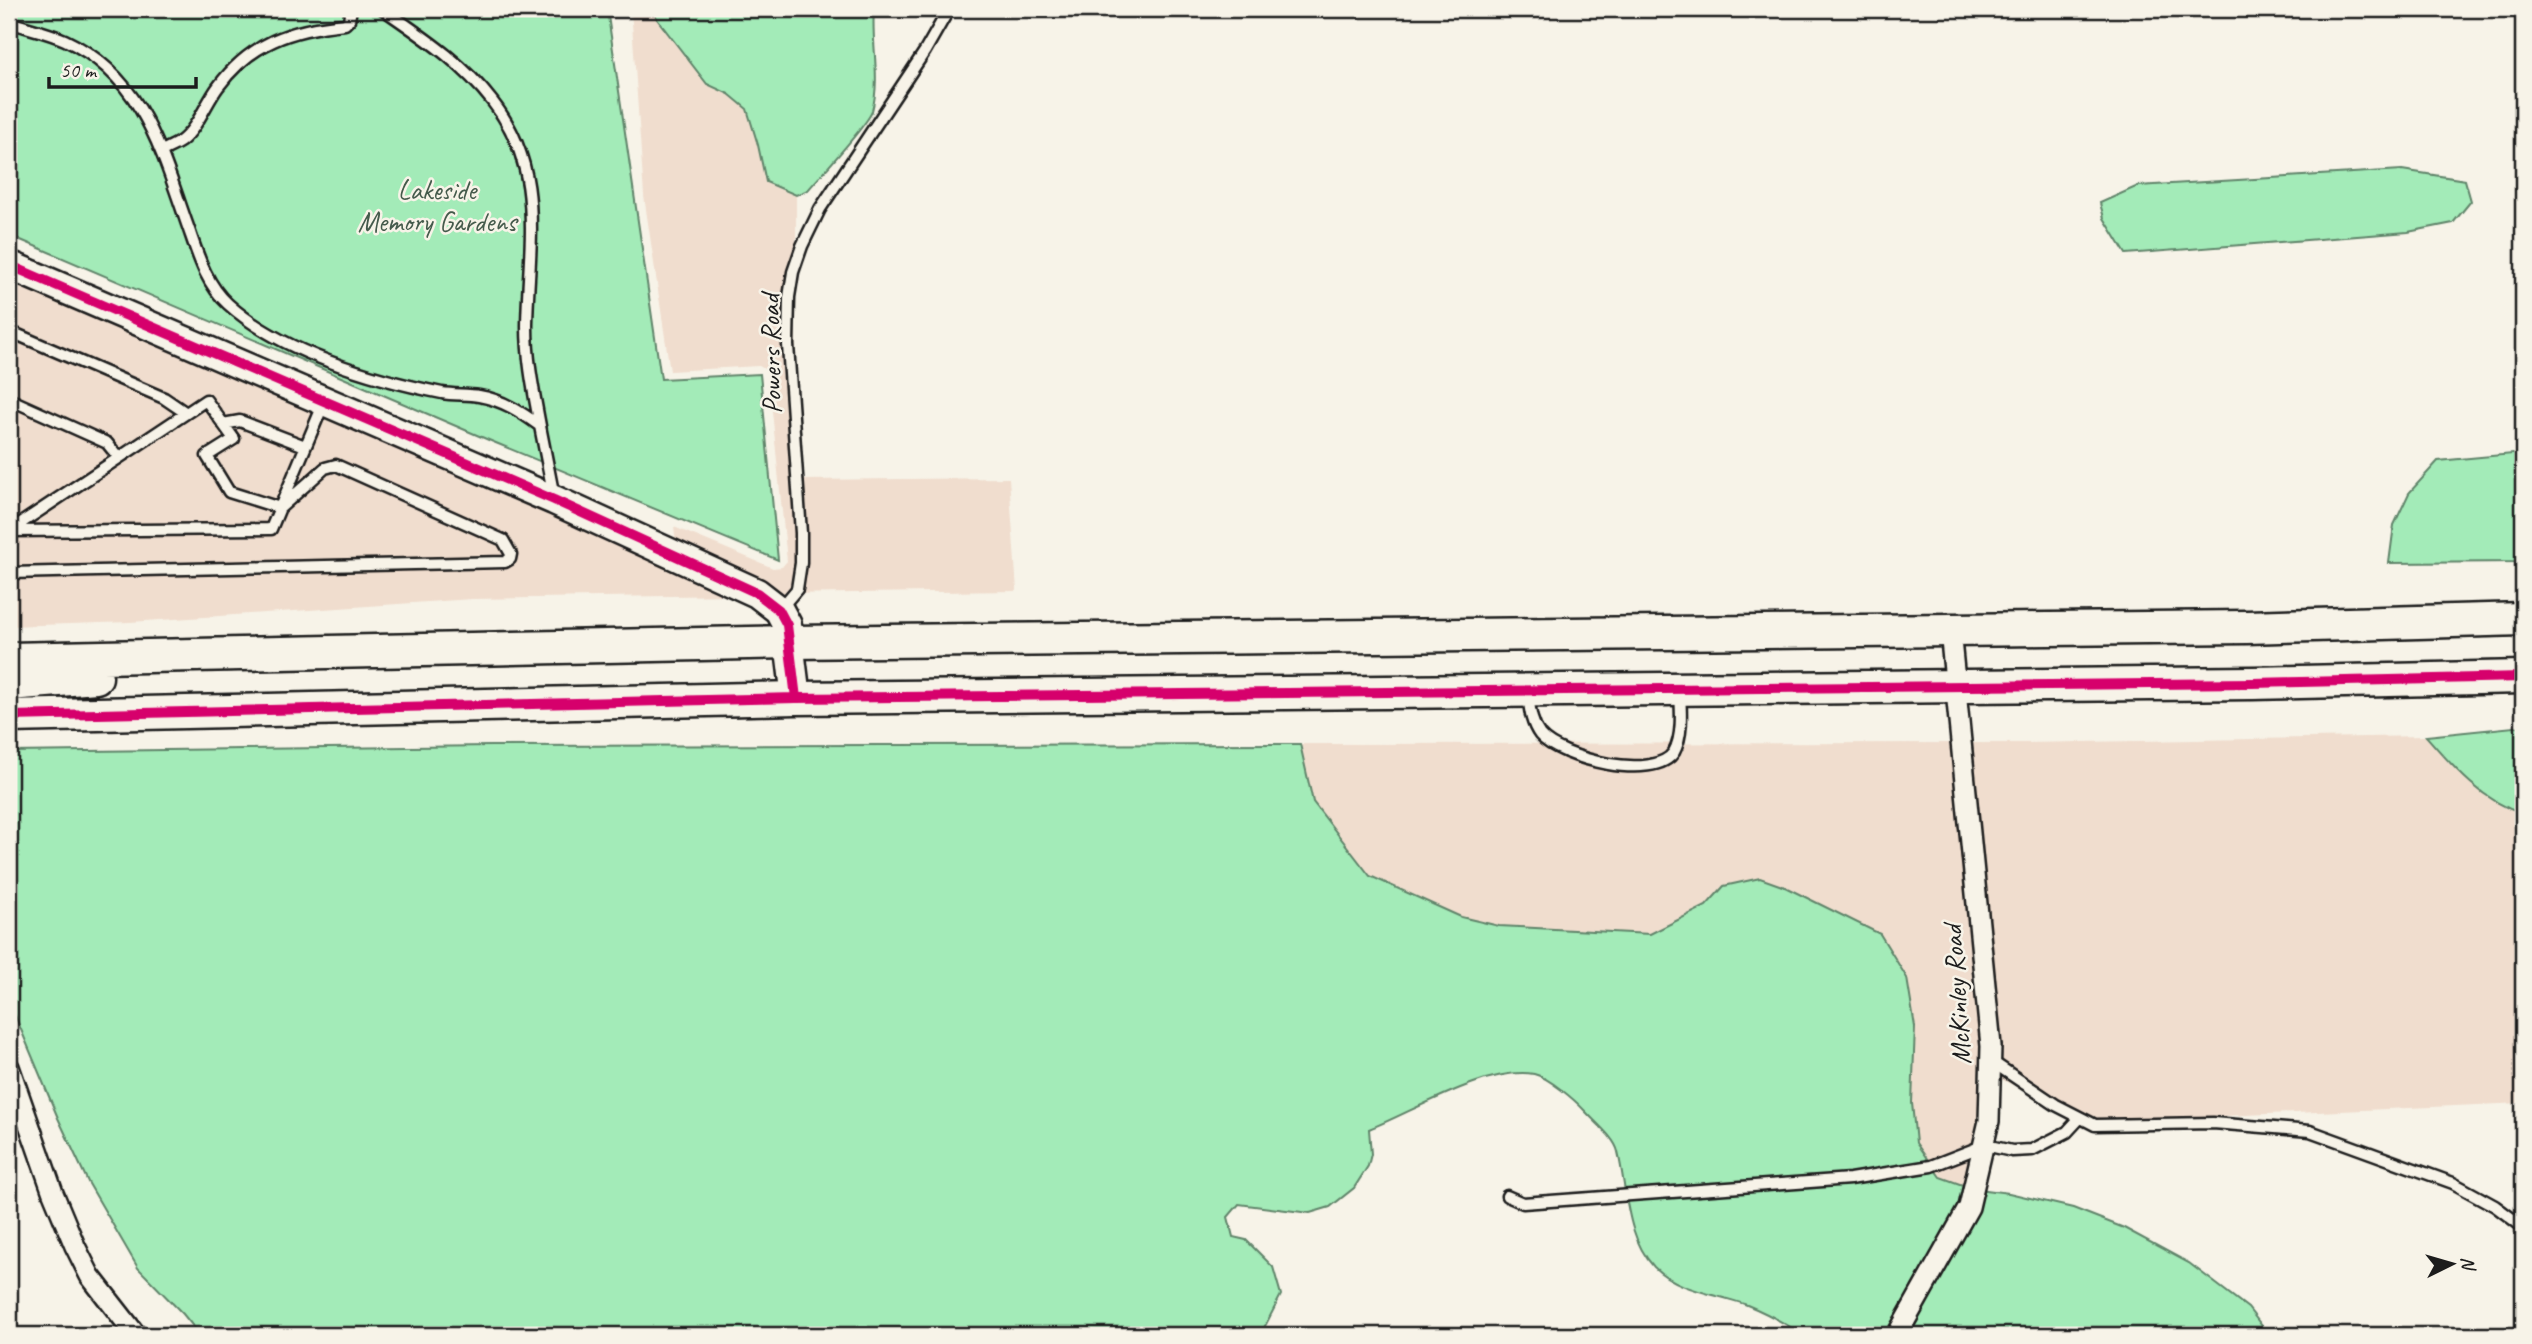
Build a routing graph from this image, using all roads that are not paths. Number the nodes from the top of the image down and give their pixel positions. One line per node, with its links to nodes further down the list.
1 (351, 9): 5 (lane)
2 (383, 9): 12 (lane)
3 (948, 9): 19 (lane, Powers Road)
4 (9, 22): 5 (lane)
5 (162, 151): 12 (lane)
6 (9, 265): 9 (street)
7 (9, 331): 10 (lane)
8 (9, 399): 14 (lane)
9 (325, 401): 13 (lane); 15 (street)
10 (186, 413): 11 (lane); 14 (lane)
11 (223, 424): 13 (lane); 16 (lane)
12 (540, 426): 15 (lane)
13 (305, 446): 16 (lane)
14 (119, 458): 17 (lane)
15 (554, 500): 19 (street)
16 (280, 508): 17 (lane); 18 (lane)
17 (9, 531)
18 (9, 573)
19 (779, 610): 22 (street)
20 (2523, 619): 21 (main road)
21 (1950, 630): 22 (main road); 27 (street, McKinley Road)
22 (791, 642): 23 (main road); 30 (street)
23 (213, 654): 24 (main road); 26 (main road)
24 (9, 659)
25 (2523, 677): 27 (main road)
26 (9, 684)
27 (1955, 687): 28 (main road); 32 (street, McKinley Road)
28 (1680, 690): 29 (main road); 29 (lane)
29 (1528, 691): 30 (main road)
30 (796, 698): 31 (main road)
31 (9, 716)
32 (1990, 1061): 34 (lane); 35 (street, McKinley Road)
33 (9, 1067): 38 (street)
34 (2079, 1119): 35 (lane); 37 (lane)
35 (1985, 1145): 36 (lane); 39 (street, McKinley Road)
36 (1507, 1196)
37 (2523, 1227)
38 (136, 1335)
39 (1897, 1335)

